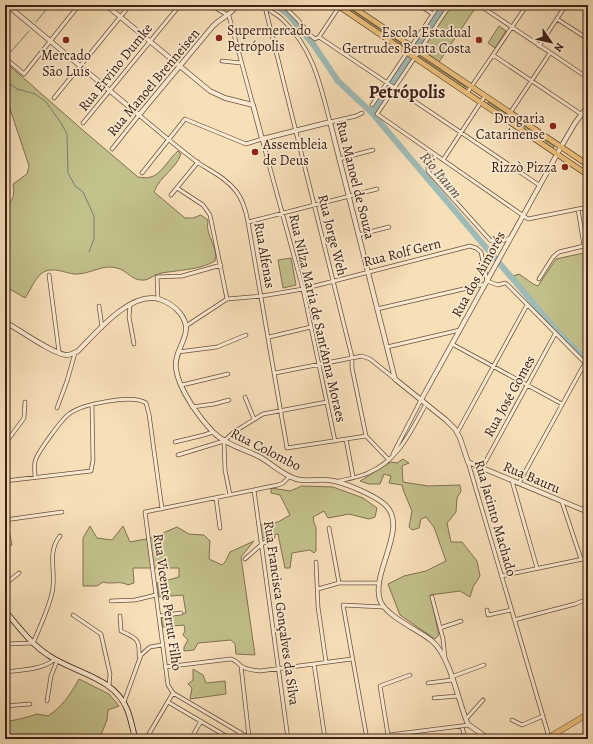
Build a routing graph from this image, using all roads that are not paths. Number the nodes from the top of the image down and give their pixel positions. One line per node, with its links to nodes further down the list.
1 (6, 5): 27 (street)
2 (79, 5): 27 (street)
3 (106, 5): 22 (street)
4 (130, 5): 22 (street)
5 (180, 5): 28 (street, Rua Ervino Dumke)
6 (211, 5): 21 (street)
7 (237, 5): 21 (street, Rua Manoel Brenneisen)
8 (283, 5): 25 (street)
9 (350, 5): 29 (main road)
10 (419, 5): 20 (street)
11 (439, 5): 20 (street)
12 (450, 5): 31 (street)
13 (478, 5): 19 (street)
14 (487, 5): 19 (street)
15 (527, 5): 24 (street)
16 (566, 5): 23 (street)
17 (264, 6): 58 (street, Rua Manoel de Souza); 60 (street, Rua Jorge Weh)
18 (338, 6): 25 (street); 32 (main road)
19 (484, 9): 24 (street)
20 (433, 14): 29 (street)
21 (229, 16): 38 (street, Rua Nilza Maria de Sant'Anna Moraes); 40 (street, Rua Manoel Brenneisen)
22 (120, 17): 28 (street); 39 (street)
23 (557, 19): 26 (street); 30 (street)
24 (512, 27): 30 (street); 34 (street)
25 (319, 37): 43 (street)
26 (588, 39)
27 (50, 41): 35 (street); 39 (street)
28 (150, 42): 40 (street); 46 (street, Rua Ervino Dumke)
29 (411, 46): 31 (main road); 32 (street)
30 (539, 46): 33 (street)
31 (419, 51): 36 (street); 44 (main road)
32 (407, 52): 36 (main road); 43 (street)
33 (550, 53): 41 (street); 42 (street)
34 (493, 55): 42 (street); 44 (street)
35 (5, 58)
36 (414, 58): 45 (street); 47 (main road)
37 (222, 61): 38 (street)
38 (241, 63): 51 (street, Rua Nilza Maria de Sant'Anna Moraes)
39 (80, 66): 46 (street); 49 (street)
40 (180, 66): 51 (street); 57 (street, Rua Manoel Brenneisen)
41 (588, 78)
42 (532, 81): 55 (street); 56 (street)
43 (387, 82): 45 (street); 52 (street)
44 (472, 87): 47 (street); 48 (main road)
45 (394, 88): 61 (street); 68 (street)
46 (110, 91): 57 (street); 59 (street, Rua Ervino Dumke)
47 (467, 93): 50 (main road)
48 (485, 96): 50 (street); 55 (main road)
49 (54, 98)
50 (481, 102): 61 (street); 67 (main road)
51 (253, 105): 62 (street, Rua Nilza Maria de Sant'Anna Moraes)
52 (372, 105)
53 (588, 106): 56 (street, Rua dos Aimorés)
54 (362, 113): 58 (street)
55 (510, 113): 64 (main road)
56 (581, 114): 64 (street, Rua dos Aimorés)
57 (139, 115): 63 (street, Rua Alfenas); 65 (street, Rua Manoel Brenneisen)
58 (330, 122): 60 (street); 69 (street, Rua Manoel de Souza)
59 (83, 123)
60 (296, 131): 62 (street); 80 (street, Rua Jorge Weh)
61 (461, 132): 70 (street); 75 (street)
62 (262, 139): 63 (street); 83 (street, Rua Nilza Maria de Sant'Anna Moraes)
63 (169, 140): 71 (street, Rua Alfenas); 73 (street)
64 (560, 147): 67 (street, Rua dos Aimorés); 72 (main road)
65 (112, 149)
66 (373, 150): 69 (street)
67 (557, 154): 74 (main road); 75 (street, Rua dos Aimorés)
68 (436, 155): 70 (street); 88 (street)
69 (339, 159): 79 (street, Rua Manoel de Souza)
70 (443, 160): 84 (street)
71 (198, 162): 76 (street); 85 (street, Rua Alfenas)
72 (588, 165)
73 (142, 174)
74 (588, 175)
75 (540, 185): 84 (street, Rua dos Aimorés)
76 (177, 188): 78 (street); 90 (street)
77 (377, 189): 79 (street)
78 (171, 195)
79 (349, 196): 80 (street); 87 (street, Rua Manoel de Souza)
80 (314, 205): 83 (street); 94 (street, Rua Jorge Weh)
81 (588, 207): 82 (street)
82 (578, 209): 84 (street); 89 (street)
83 (282, 213): 85 (street); 96 (street, Rua Nilza Maria de Sant'Anna Moraes)
84 (523, 215): 88 (street, Rua dos Aimorés)
85 (248, 222): 97 (street, Rua Alfenas)
86 (388, 227): 87 (street)
87 (358, 235): 91 (street, Rua Manoel de Souza)
88 (510, 238): 95 (street, Rua dos Aimorés)
89 (586, 246): 93 (street)
90 (221, 265): 98 (street); 99 (street)
91 (368, 273): 94 (street, Rua Rolf Gern); 95 (street, Rua Rolf Gern); 103 (street, Rua Manoel de Souza)
92 (48, 275): 115 (street)
93 (539, 279)
94 (333, 281): 96 (street, Rua Rolf Gern); 118 (street, Rua Jorge Weh)
95 (486, 282): 101 (street); 103 (street); 108 (street, Rua dos Aimorés)
96 (303, 289): 97 (street, Rua Rolf Gern); 107 (street, Rua Nilza Maria de Sant'Anna Moraes)
97 (262, 296): 99 (street, Rua Rolf Gern); 111 (street, Rua Alfenas)
98 (158, 299): 100 (street); 105 (street)
99 (227, 299): 105 (street, Rua Rolf Gern)
100 (130, 305): 106 (street); 112 (street)
101 (527, 305): 109 (street); 122 (street)
102 (99, 306): 106 (street)
103 (377, 309): 114 (street, Rua Manoel de Souza)
104 (5, 322): 115 (street)
105 (186, 326): 116 (street, Rua Colombo)
106 (102, 327): 117 (street)
107 (311, 327): 111 (street); 120 (street, Rua Nilza Maria de Sant'Anna Moraes)
108 (460, 330): 113 (street, Rua dos Aimorés); 114 (street)
109 (555, 334): 119 (street); 127 (street, Rua José Gomes)
110 (246, 335): 116 (street)
111 (269, 336): 123 (street, Rua Alfenas)
112 (134, 344)
113 (452, 344): 122 (street); 130 (street, Rua dos Aimorés)
114 (387, 347): 125 (street, Rua Manoel de Souza)
115 (59, 352): 117 (street)
116 (178, 352): 126 (street, Rua Colombo)
117 (75, 353): 137 (street)
118 (352, 357): 120 (street); 125 (street, Rua Jacinto Machado); 142 (street, Rua Jorge Weh)
119 (585, 363): 121 (street); 134 (street)
120 (318, 364): 123 (street); 132 (street, Rua Nilza Maria de Sant'Anna Moraes)
121 (588, 366)
122 (494, 367): 127 (street); 141 (street)
123 (275, 373): 138 (street, Rua Alfenas)
124 (228, 374): 126 (street)
125 (395, 379): 130 (street, Rua Jacinto Machado)
126 (182, 385): 136 (street, Rua Colombo)
127 (527, 385): 134 (street); 152 (street, Rua José Gomes)
128 (245, 397): 139 (street)
129 (229, 400): 136 (street)
130 (421, 400): 133 (street, Rua Jacinto Machado); 149 (street, Rua dos Aimorés)
131 (25, 402): 147 (street)
132 (326, 402): 138 (street); 145 (street, Rua Nilza Maria de Sant'Anna Moraes)
133 (426, 404): 141 (street, Rua Jacinto Machado); 149 (street, Rua dos Aimorés)
134 (562, 404): 159 (street)
135 (92, 405): 154 (street); 154 (street); 164 (street)
136 (192, 407): 140 (street, Rua Colombo)
137 (56, 408)
138 (281, 410): 139 (street); 145 (street, Rua Alfenas)
139 (254, 419): 144 (street)
140 (213, 432): 144 (street, Rua Colombo); 146 (street)
141 (457, 433): 151 (street, Rua Jacinto Machado)
142 (366, 436): 143 (street); 150 (street)
143 (346, 439): 145 (street); 155 (street)
144 (224, 441): 148 (street); 153 (street, Rua Colombo); 161 (street)
145 (335, 441)
146 (175, 442)
147 (5, 444)
148 (178, 455)
149 (392, 457): 150 (street, Rua dos Aimorés)
150 (389, 460): 155 (street, Rua dos Aimorés)
151 (468, 462): 152 (street, Rua Bauru); 180 (street, Rua Jacinto Machado)
152 (482, 468): 157 (street, Rua Bauru)
153 (290, 476): 158 (street, Rua Colombo); 160 (street)
154 (35, 477): 156 (street)
155 (353, 478): 158 (street, Rua dos Aimorés)
156 (5, 481)
157 (512, 481): 159 (street, Rua Bauru); 178 (street)
158 (339, 482): 182 (street, Rua Colombo)
159 (519, 483): 163 (street, Rua Bauru)
160 (254, 490): 161 (street); 173 (street, Rua Francisca Gonçalves da Silva)
161 (230, 495): 162 (street)
162 (216, 498): 164 (street); 168 (street)
163 (562, 502): 166 (street, Rua Bauru); 176 (street)
164 (162, 509): 185 (street, Rua Vicente Perrut Filho)
165 (62, 512): 167 (street)
166 (588, 512)
167 (5, 520): 172 (street)
168 (220, 528)
169 (329, 528): 181 (street)
170 (60, 536): 200 (street)
171 (273, 537): 173 (street)
172 (10, 544)
173 (262, 544): 175 (street); 212 (street, Rua Francisca Gonçalves da Silva)
174 (588, 558): 176 (street)
175 (245, 559)
176 (581, 559): 178 (street)
177 (316, 562): 184 (street)
178 (537, 568): 180 (street)
179 (19, 573): 183 (street)
180 (501, 576): 191 (street, Rua Jacinto Machado)
181 (339, 583): 182 (street); 184 (street)
182 (379, 583): 189 (street, Rua Colombo)
183 (5, 584)
184 (318, 589): 207 (street)
185 (156, 595): 188 (street); 196 (street, Rua Vicente Perrut Filho)
186 (432, 596): 199 (street)
187 (588, 599): 197 (street)
188 (111, 601)
189 (383, 607): 204 (street); 206 (street)
190 (487, 610): 191 (street)
191 (511, 610): 197 (street, Rua Jacinto Machado)
192 (5, 611): 200 (main road)
193 (181, 613): 196 (street)
194 (73, 615): 217 (street)
195 (120, 616): 203 (street)
196 (159, 616): 202 (street, Rua Vicente Perrut Filho)
197 (514, 620): 228 (street, Rua Jacinto Machado)
198 (461, 621): 199 (street)
199 (440, 628): 206 (street)
200 (33, 643): 201 (street); 205 (main road)
201 (5, 644)
202 (162, 645): 203 (street); 211 (street, Rua Vicente Perrut Filho)
203 (139, 658): 223 (street)
204 (352, 659): 207 (street); 237 (street)
205 (56, 660): 213 (street); 217 (main road); 222 (street)
206 (445, 660): 215 (street)
207 (326, 662): 208 (street)
208 (314, 664): 212 (street); 245 (street)
209 (484, 665): 215 (street)
210 (240, 666): 211 (street); 212 (street); 236 (street)
211 (165, 667): 218 (street, Rua Vicente Perrut Filho)
212 (279, 669): 244 (street, Rua Francisca Gonçalves da Silva)
213 (5, 672)
214 (410, 674): 235 (street)
215 (452, 678): 216 (street); 219 (street)
216 (428, 683)
217 (109, 686): 223 (main road)
218 (173, 693): 224 (street); 234 (street)
219 (458, 696): 220 (street); 229 (street)
220 (434, 698)
221 (483, 700): 229 (street)
222 (47, 701)
223 (124, 702): 239 (main road)
224 (168, 702): 231 (street); 240 (street)
225 (30, 704): 226 (street)
226 (5, 706)
227 (588, 714): 238 (main road)
228 (543, 716): 230 (street); 238 (street, Rua Jacinto Machado)
229 (466, 719): 232 (street)
230 (512, 720)
231 (201, 722): 241 (street); 242 (street)
232 (469, 725): 233 (street); 248 (street)
233 (462, 726): 235 (street); 247 (street)
234 (240, 732): 236 (street); 243 (street)
235 (388, 735): 237 (street)
236 (250, 738)
237 (367, 738): 246 (street)
238 (548, 738)
239 (135, 739)
240 (146, 739)
241 (191, 739)
242 (231, 739)
243 (236, 739)
244 (288, 739)
245 (325, 739)
246 (357, 739)
247 (465, 739)
248 (489, 739)

